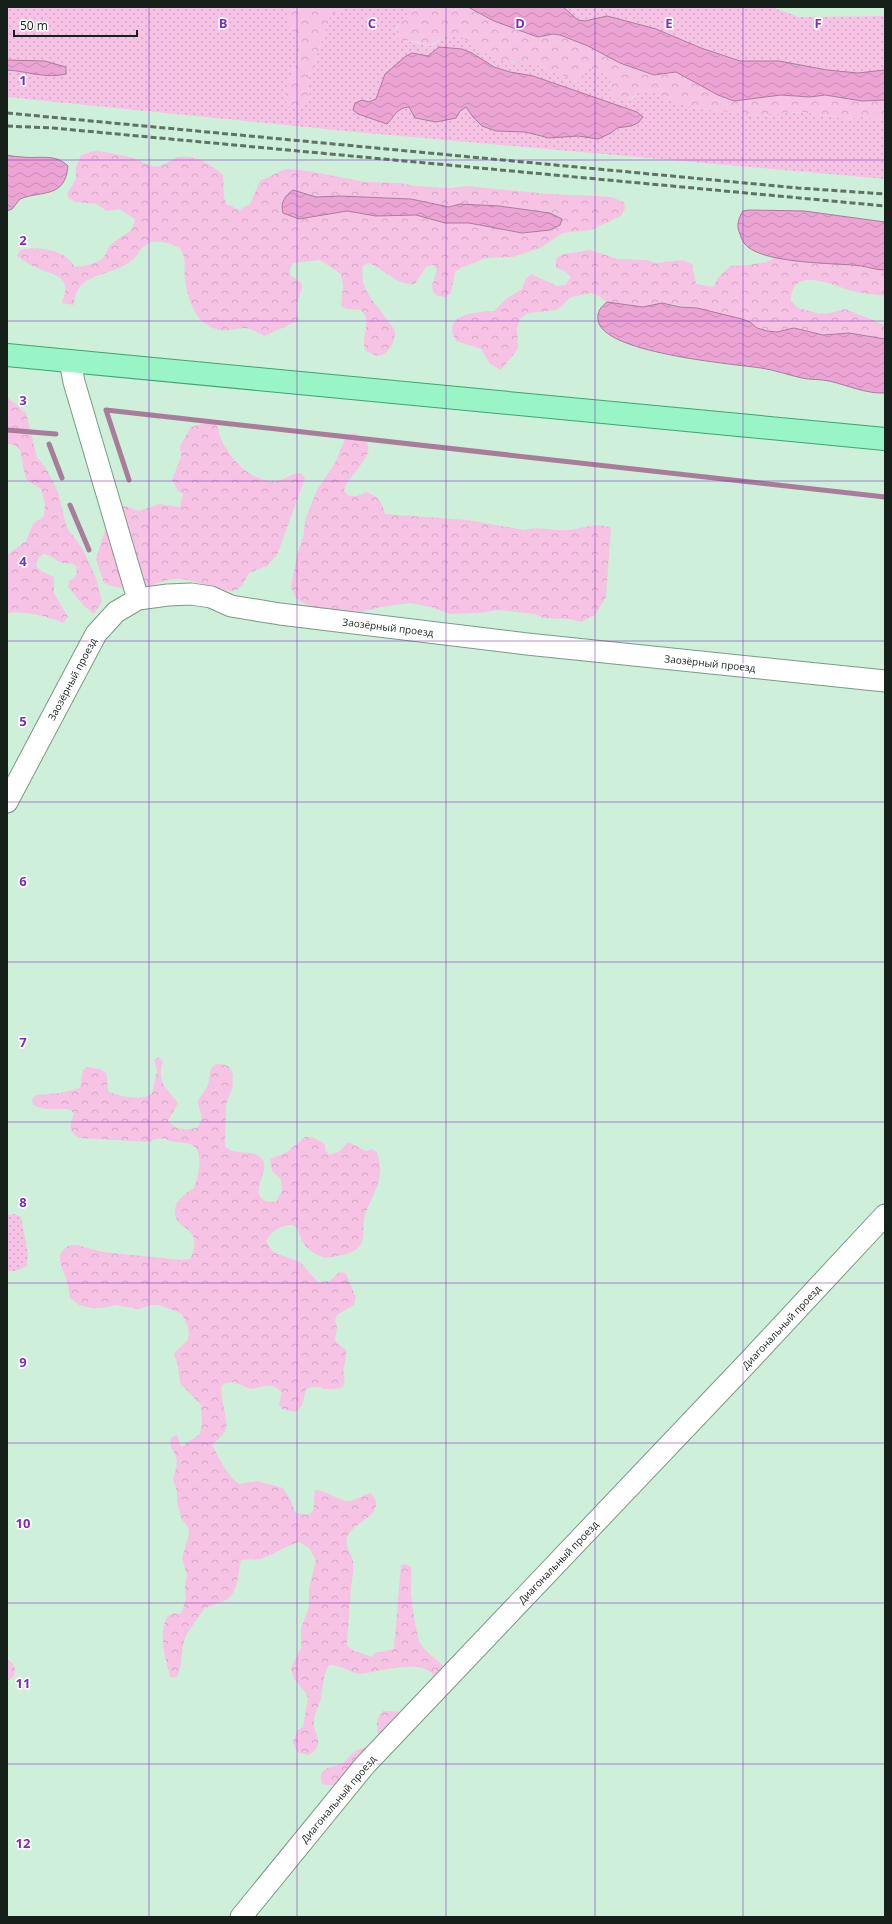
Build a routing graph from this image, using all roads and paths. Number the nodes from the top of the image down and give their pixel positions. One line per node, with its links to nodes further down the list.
1 (7, 355): 2 (main road)
2 (70, 361): 3 (main road); 4 (street)
3 (885, 439)
4 (138, 599): 5 (street, Заозёрный проезд); 6 (street, Заозёрный проезд)
5 (885, 681)
6 (7, 802)
7 (885, 1215): 8 (street, Диагональный проезд)
8 (241, 1917)

